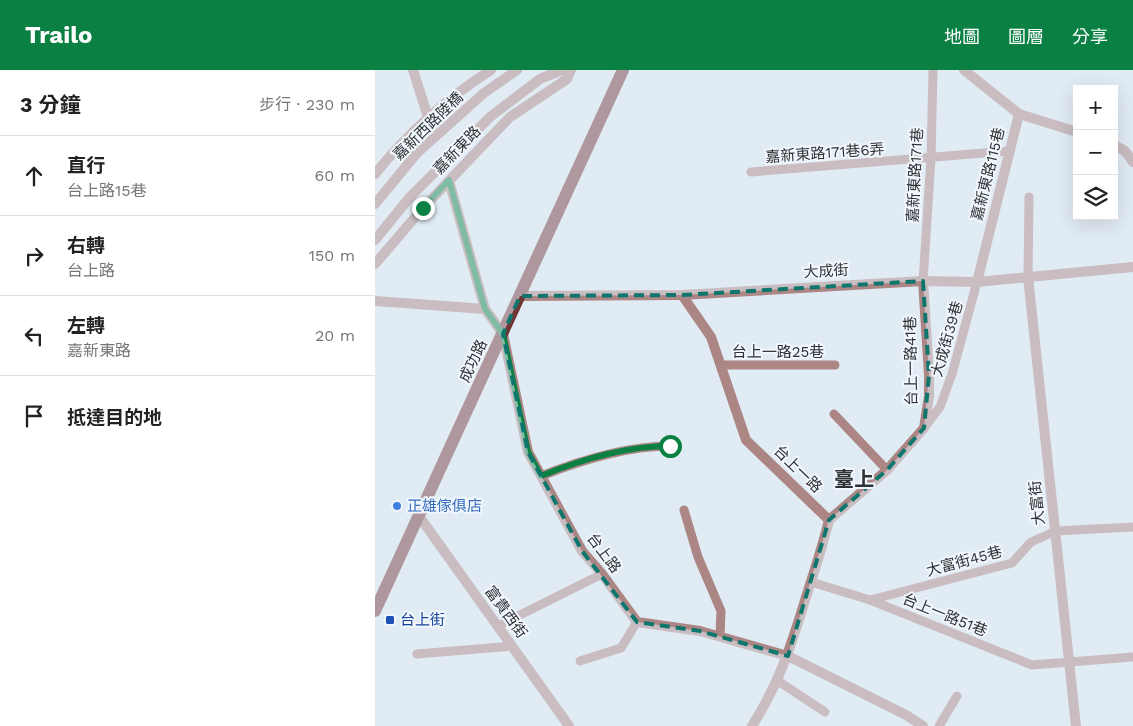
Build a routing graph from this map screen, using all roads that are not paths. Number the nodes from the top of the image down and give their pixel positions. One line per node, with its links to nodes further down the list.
1 (413, 70): 10 (street)
2 (491, 70): 10 (street)
3 (517, 70): 20 (street, 嘉新西路陸橋)
4 (562, 70): 21 (street, 嘉新東路)
5 (571, 70): 18 (street, 嘉新東路)
6 (623, 70): 28 (main road, 成功路)
7 (933, 70): 14 (lane, 嘉新東路171巷)
8 (964, 70): 9 (street, 嘉新東路115巷)
9 (1019, 114): 11 (street); 13 (street, 嘉新東路115巷)
10 (428, 117): 17 (street)
11 (1073, 131)
12 (1118, 147): 15 (street)
13 (1009, 151): 14 (lane, 嘉新東路171巷6弄); 26 (street, 嘉新東路115巷)
14 (931, 159): 16 (lane, 嘉新東路171巷6弄); 25 (lane, 嘉新東路171巷)
15 (1133, 162)
16 (751, 172)
17 (375, 174)
18 (449, 180): 22 (street, 嘉新東路); 30 (street, 台上路)
19 (1029, 197): 24 (lane)
20 (375, 204)
21 (375, 240)
22 (375, 264)
23 (1133, 267): 24 (street, 大成街)
24 (1028, 277): 26 (street, 大成街); 43 (street, 大富街)
25 (923, 281): 26 (street, 大成街); 27 (street, 大成街); 35 (street, 台上一路41巷)
26 (977, 282): 35 (lane, 大成街39巷)
27 (682, 295): 28 (street, 大成街); 32 (street, 台上一路)
28 (520, 296): 31 (main road, 成功路)
29 (375, 301): 30 (street)
30 (485, 309): 31 (street, 台上路)
31 (503, 334): 38 (street, 台上路); 40 (main road, 成功路)
32 (721, 365): 33 (lane, 台上一路25巷); 41 (street, 台上一路)
33 (835, 365)
34 (834, 414): 37 (lane)
35 (924, 428): 37 (street, 台上一路41巷)
36 (670, 446): 38 (lane)
37 (887, 470): 41 (street, 台上一路41巷)
38 (541, 476): 44 (street, 台上路)
39 (684, 510): 51 (lane)
40 (419, 516): 46 (main road, 成功路); 50 (street, 富貴西街)
41 (829, 520): 45 (street)
42 (1133, 527): 43 (lane)
43 (1055, 531): 47 (lane, 大富街45巷); 57 (street, 大富街)
44 (602, 574): 49 (street, 台上路); 50 (lane)
45 (811, 582): 47 (lane, 台上一路51巷); 54 (street)
46 (378, 598): 48 (main road, 成功路)
47 (871, 600): 57 (lane, 台上一路51巷)
48 (375, 611)
49 (637, 622): 51 (street); 56 (lane)
50 (497, 626): 52 (street, 富貴西街)
51 (720, 636): 54 (street)
52 (511, 646): 53 (lane); 61 (street, 富貴西街)
53 (417, 654)
54 (788, 656): 58 (street); 63 (street)
55 (1133, 657): 57 (lane, 台上一路51巷)
56 (580, 661)
57 (1070, 663): 65 (street, 大富街)
58 (777, 682): 60 (lane); 62 (street)
59 (957, 696): 64 (lane)
60 (825, 712)
61 (569, 726)
62 (752, 726)
63 (923, 726)
64 (939, 726)
65 (1076, 726)

